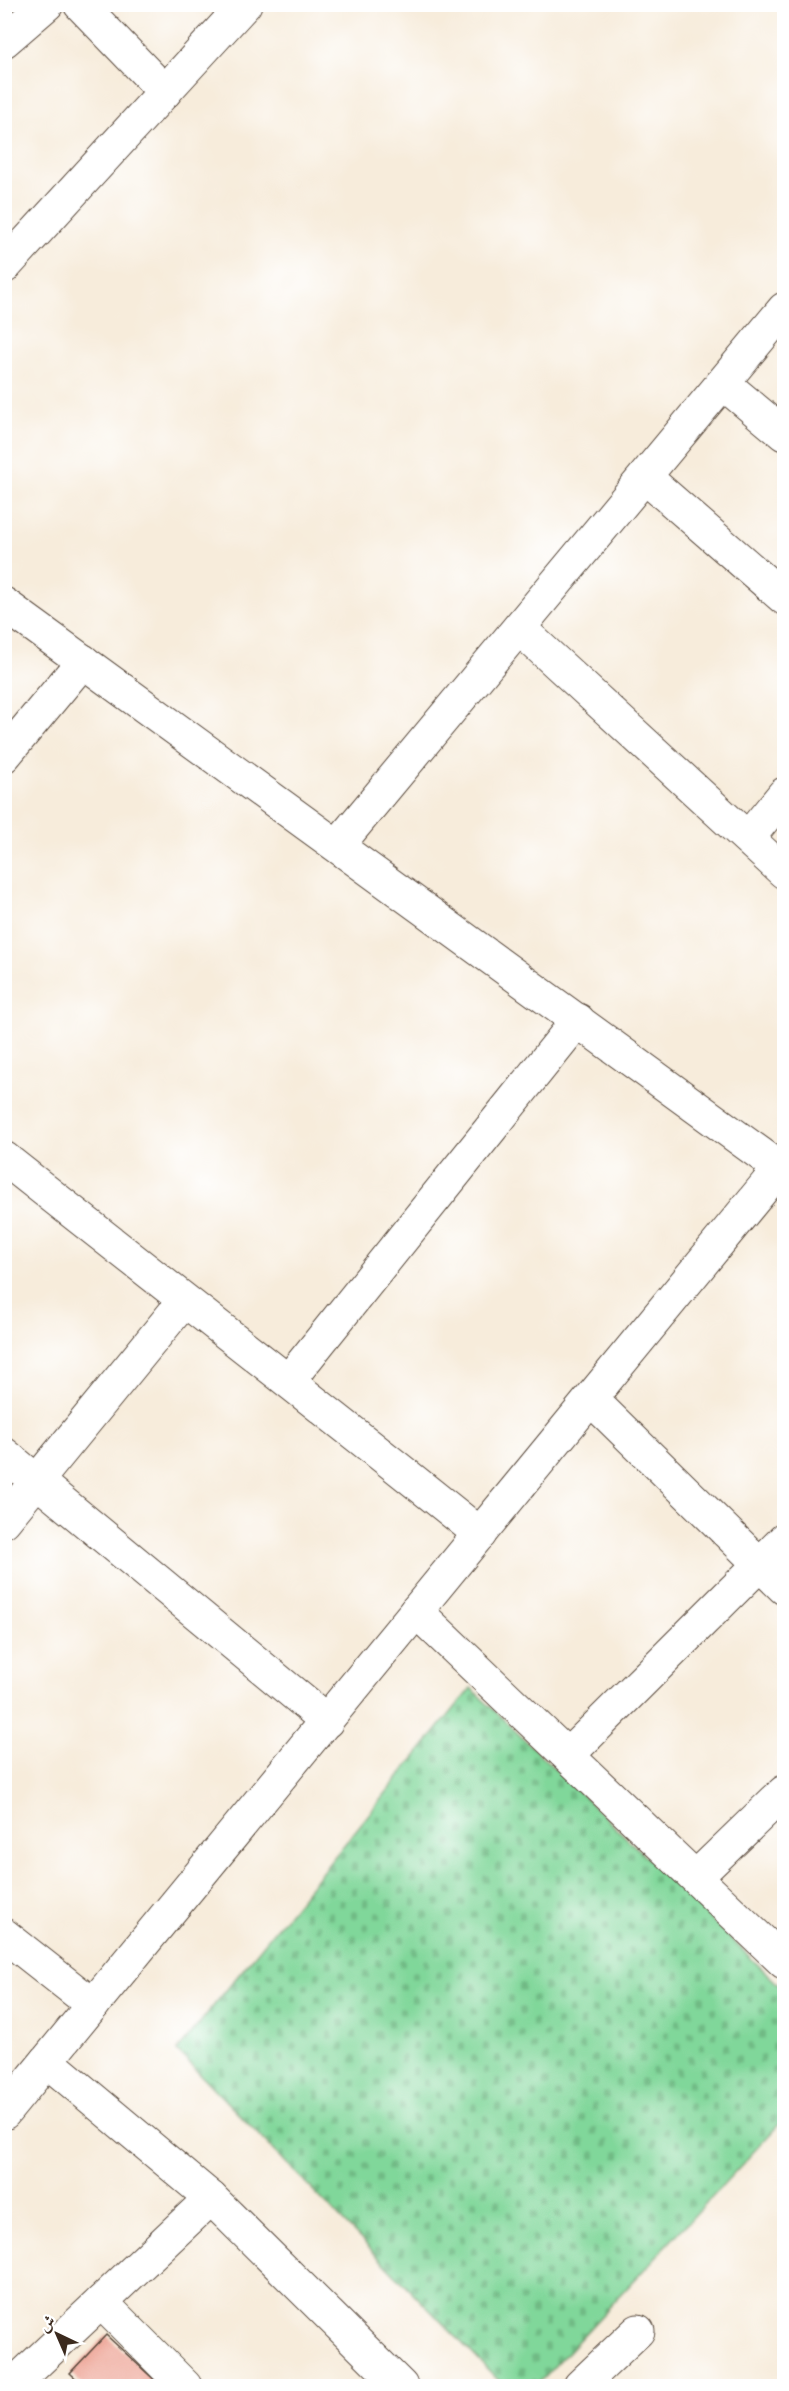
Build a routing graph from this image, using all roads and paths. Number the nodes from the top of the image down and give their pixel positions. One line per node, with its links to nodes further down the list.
1 (47, 4): 4 (street)
2 (80, 4): 5 (street)
3 (245, 4): 5 (street)
4 (4, 41)
5 (165, 92): 6 (street)
6 (4, 267)
7 (784, 309): 8 (street)
8 (723, 383): 9 (street); 10 (street)
9 (784, 434)
10 (645, 477): 11 (street); 13 (street)
11 (784, 598)
12 (4, 604): 14 (street)
13 (519, 628): 17 (street); 18 (street)
14 (83, 661): 15 (street); 18 (street)
15 (4, 756)
16 (784, 794): 17 (street)
17 (748, 838): 19 (street)
18 (338, 845): 20 (street)
19 (784, 872)
20 (578, 1020): 22 (street); 24 (street)
21 (4, 1158): 23 (street)
22 (783, 1167): 25 (street)
23 (184, 1301): 24 (street); 27 (street)
24 (289, 1380): 29 (street)
25 (591, 1399): 29 (street); 31 (street)
26 (4, 1454): 27 (street)
27 (38, 1481): 28 (street); 34 (street)
28 (4, 1521)
29 (480, 1534): 33 (street)
30 (784, 1540): 31 (street)
31 (760, 1564): 32 (street); 35 (street)
32 (784, 1588)
33 (416, 1611): 34 (street); 35 (street)
34 (327, 1721): 40 (street)
35 (568, 1755): 37 (street)
36 (784, 1792): 37 (street)
37 (696, 1877): 39 (street)
38 (4, 1935): 40 (street)
39 (784, 1962)
40 (93, 2005): 41 (street)
41 (47, 2061): 42 (street); 43 (street)
42 (4, 2113)
43 (211, 2198): 44 (street); 48 (street)
44 (101, 2302): 46 (street); 47 (street)
45 (638, 2331): 49 (street)
46 (12, 2386)
47 (185, 2386)
48 (401, 2386)
49 (580, 2386)

